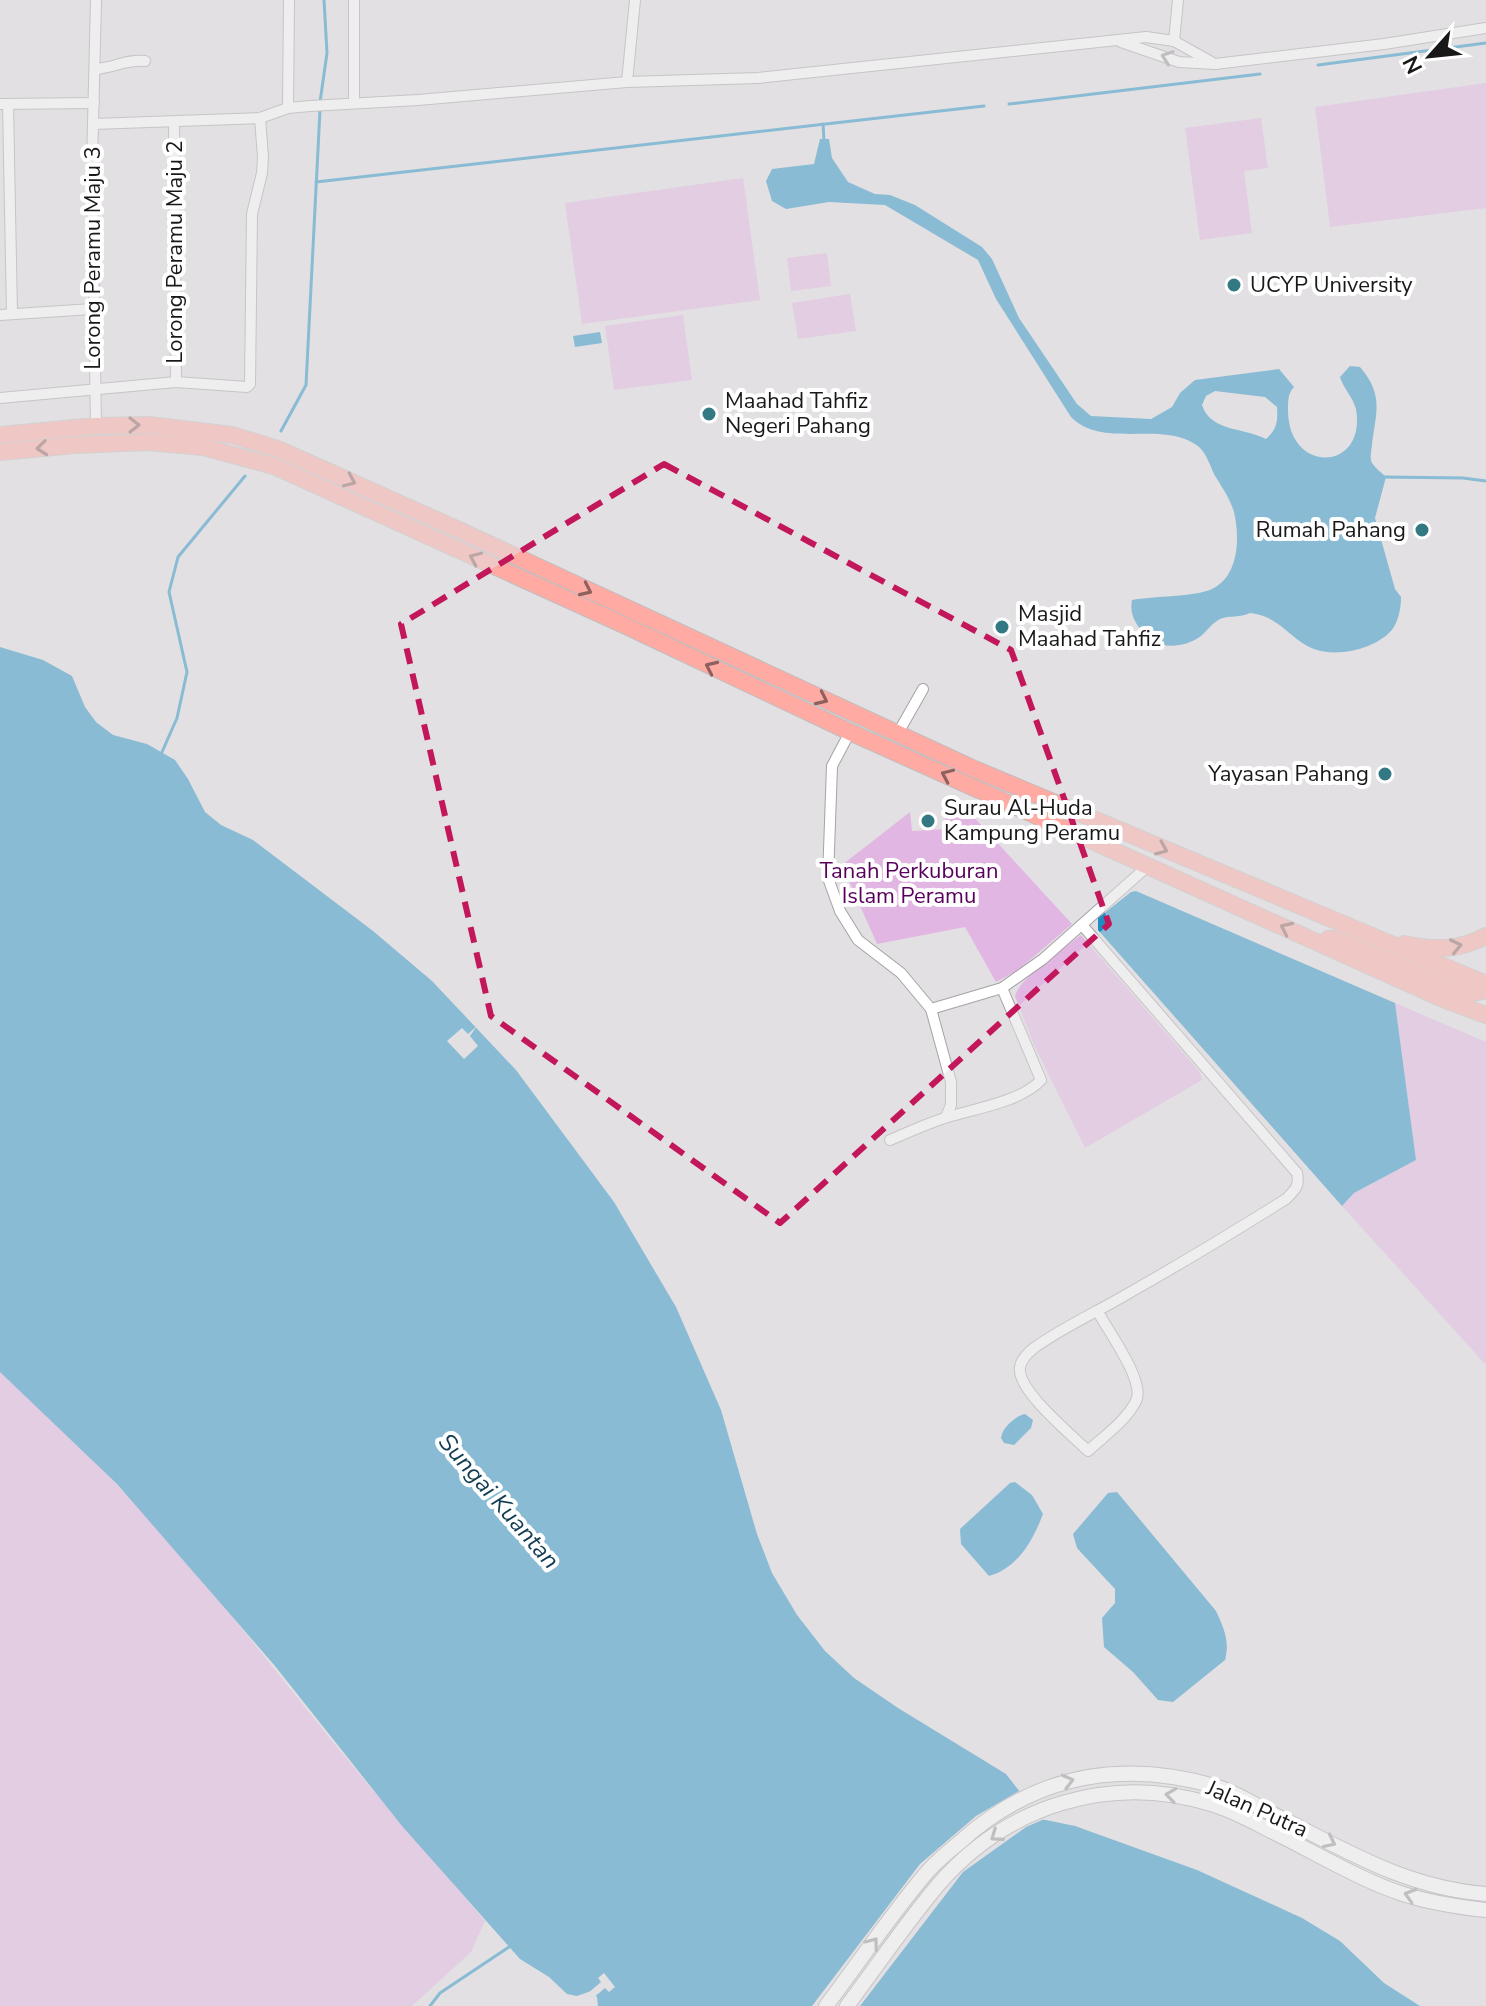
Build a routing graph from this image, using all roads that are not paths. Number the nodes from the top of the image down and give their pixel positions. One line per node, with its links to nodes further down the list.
1 (96, 0): 11 (street, Lorong Peramu Maju 3)
2 (289, 0): 16 (street)
3 (354, 0): 14 (street)
4 (635, 0): 12 (street)
5 (1178, 0): 8 (street)
6 (1486, 28): 10 (street)
7 (1120, 41): 8 (street); 10 (street, one-way to 7); 12 (street)
8 (1174, 41): 10 (street)
9 (145, 61): 11 (street)
10 (1215, 64)
11 (95, 69): 13 (street, Lorong Peramu Maju 3)
12 (627, 82): 14 (street)
13 (94, 103): 15 (street); 19 (street, Lorong Peramu Maju 3)
14 (354, 103): 16 (street)
15 (4, 104): 21 (street)
16 (288, 108): 17 (street)
17 (260, 118): 18 (street); 22 (street)
18 (174, 122): 19 (street); 22 (street, Lorong Peramu Maju 2)
19 (93, 124): 20 (street, Lorong Peramu Maju 3)
20 (92, 309): 21 (street); 23 (street, Lorong Peramu Maju 3)
21 (6, 315)
22 (176, 382): 23 (street)
23 (94, 392): 24 (street); 25 (street, Lorong Peramu Maju 3)
24 (0, 398)
25 (96, 426): 26 (highway); 30 (highway, one-way to 30)
26 (0, 435)
27 (0, 452): 29 (highway, one-way to 27)
28 (923, 689): 30 (street)
29 (850, 732): 31 (highway, one-way to 29); 38 (street)
30 (898, 733): 34 (highway, one-way to 34)
31 (1149, 865): 32 (street); 35 (highway, one-way to 31)
32 (1082, 925): 37 (street); 42 (street)
33 (1486, 936): 34 (highway, one-way to 33)
34 (1371, 937): 36 (highway)
35 (1313, 941): 36 (highway); 39 (highway)
36 (1486, 987)
37 (1002, 988): 38 (street); 40 (street)
38 (931, 1009): 40 (street)
39 (1486, 1015)
40 (946, 1117): 41 (street)
41 (890, 1140)
42 (1098, 1312): 42 (street)
43 (1486, 1894): 45 (main road, Jalan Putra, one-way to 43)
44 (1486, 1910): 46 (main road, Jalan Putra, one-way to 46)
45 (826, 2006)
46 (847, 2006)

